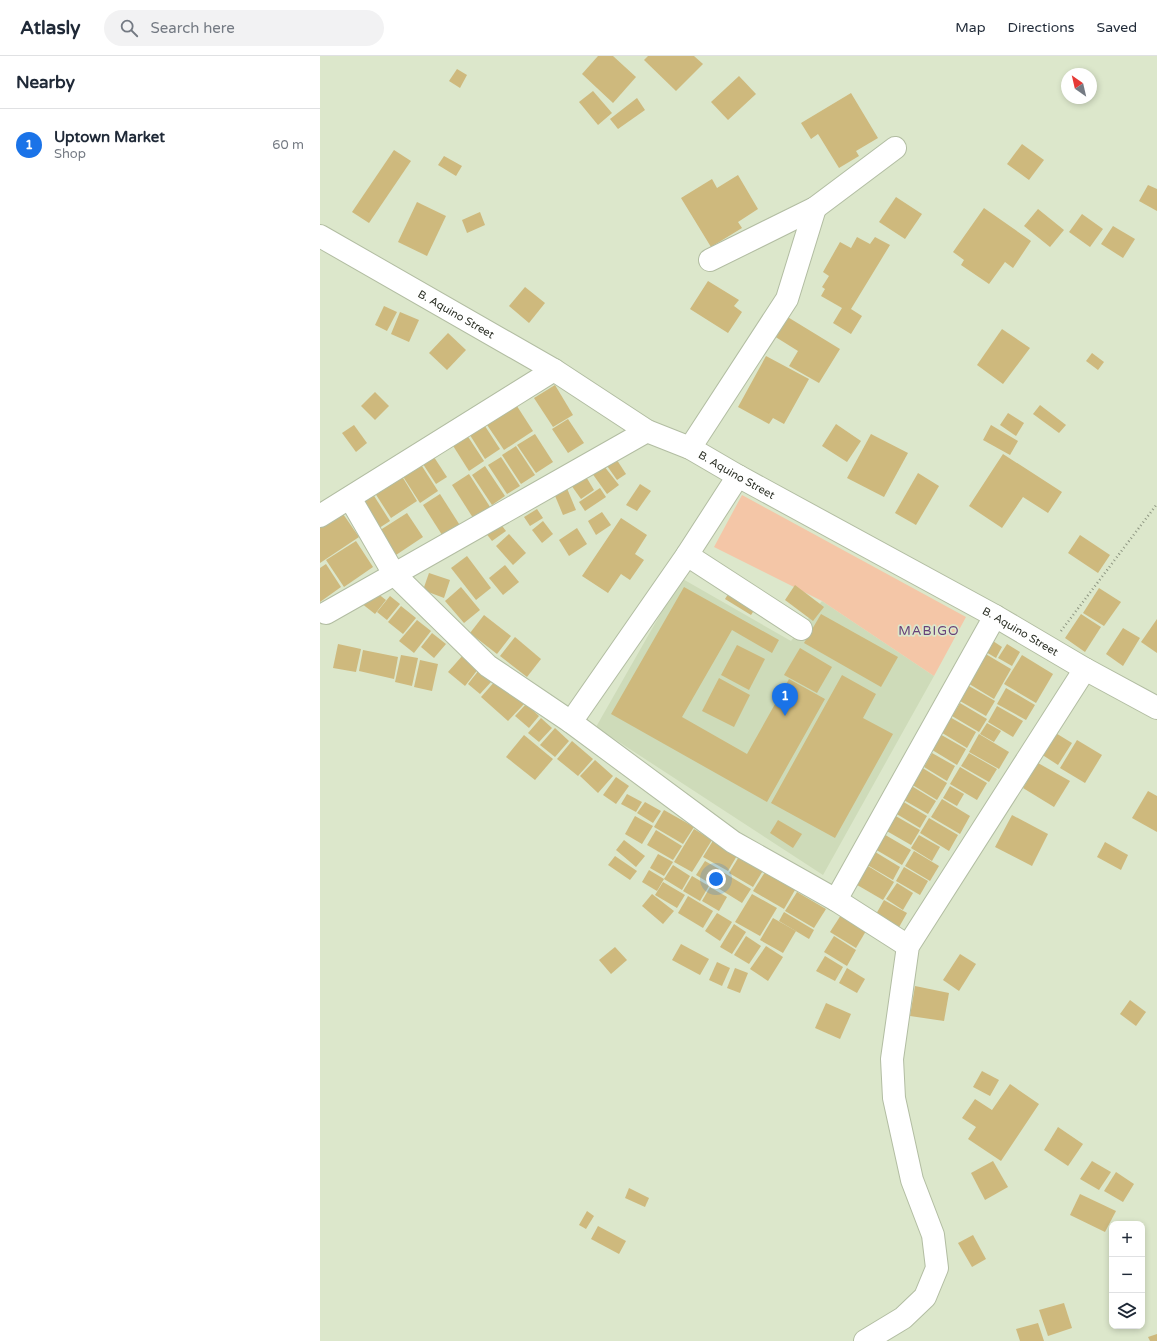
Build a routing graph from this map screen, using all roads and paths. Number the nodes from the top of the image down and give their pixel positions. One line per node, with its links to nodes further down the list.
1 (895, 148): 2 (street)
2 (815, 208): 4 (street); 7 (street)
3 (320, 236): 5 (street, B. Aquino Street)
4 (710, 260)
5 (554, 370): 6 (street, B. Aquino Street); 9 (street)
6 (647, 431): 7 (street, B. Aquino Street); 13 (street)
7 (690, 448): 8 (street, B. Aquino Street)
8 (738, 476): 12 (street); 15 (street, B. Aquino Street)
9 (350, 498): 11 (street); 13 (street)
10 (1157, 504): 17 (path)
11 (320, 516)
12 (687, 555): 16 (street); 20 (street)
13 (394, 574): 14 (street); 20 (street)
14 (326, 613)
15 (995, 616): 17 (street, B. Aquino Street); 21 (street)
16 (801, 629)
17 (1049, 648): 18 (street, B. Aquino Street)
18 (1085, 669): 19 (street, B. Aquino Street); 22 (street)
19 (1157, 708)
20 (571, 722): 21 (street)
21 (836, 900): 22 (street)
22 (908, 946): 23 (street)
23 (865, 1341)

